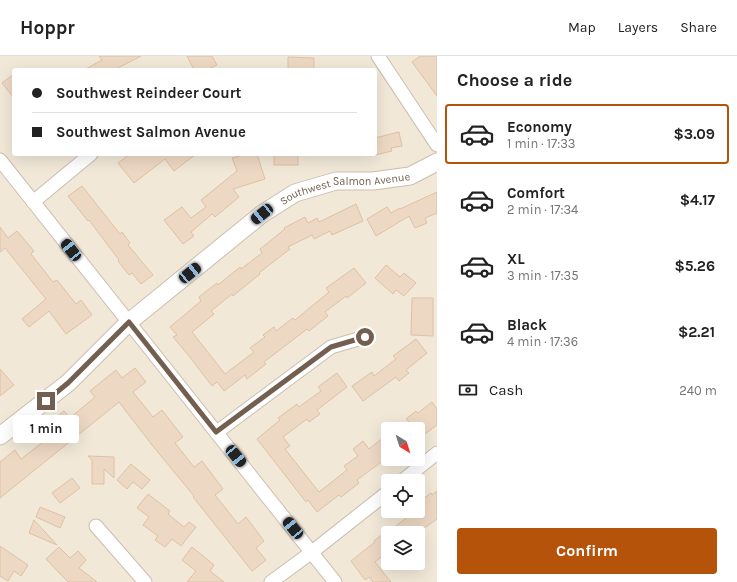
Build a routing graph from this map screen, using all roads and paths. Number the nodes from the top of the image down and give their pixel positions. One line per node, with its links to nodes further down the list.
1 (378, 56): 2 (street)
2 (437, 144)
3 (89, 156): 6 (street)
4 (0, 160): 6 (street)
5 (437, 162): 7 (street, Southwest Salmon Avenue)
6 (33, 202): 7 (street)
7 (129, 322): 9 (street); 10 (street, Southwest Salmon Avenue)
8 (365, 337): 9 (street)
9 (216, 432): 15 (street)
10 (0, 436)
11 (437, 453): 12 (street)
12 (411, 474)
13 (381, 498): 15 (street)
14 (96, 526): 16 (street)
15 (312, 552): 17 (street); 18 (street)
16 (145, 582)
17 (271, 582)
18 (335, 582)

